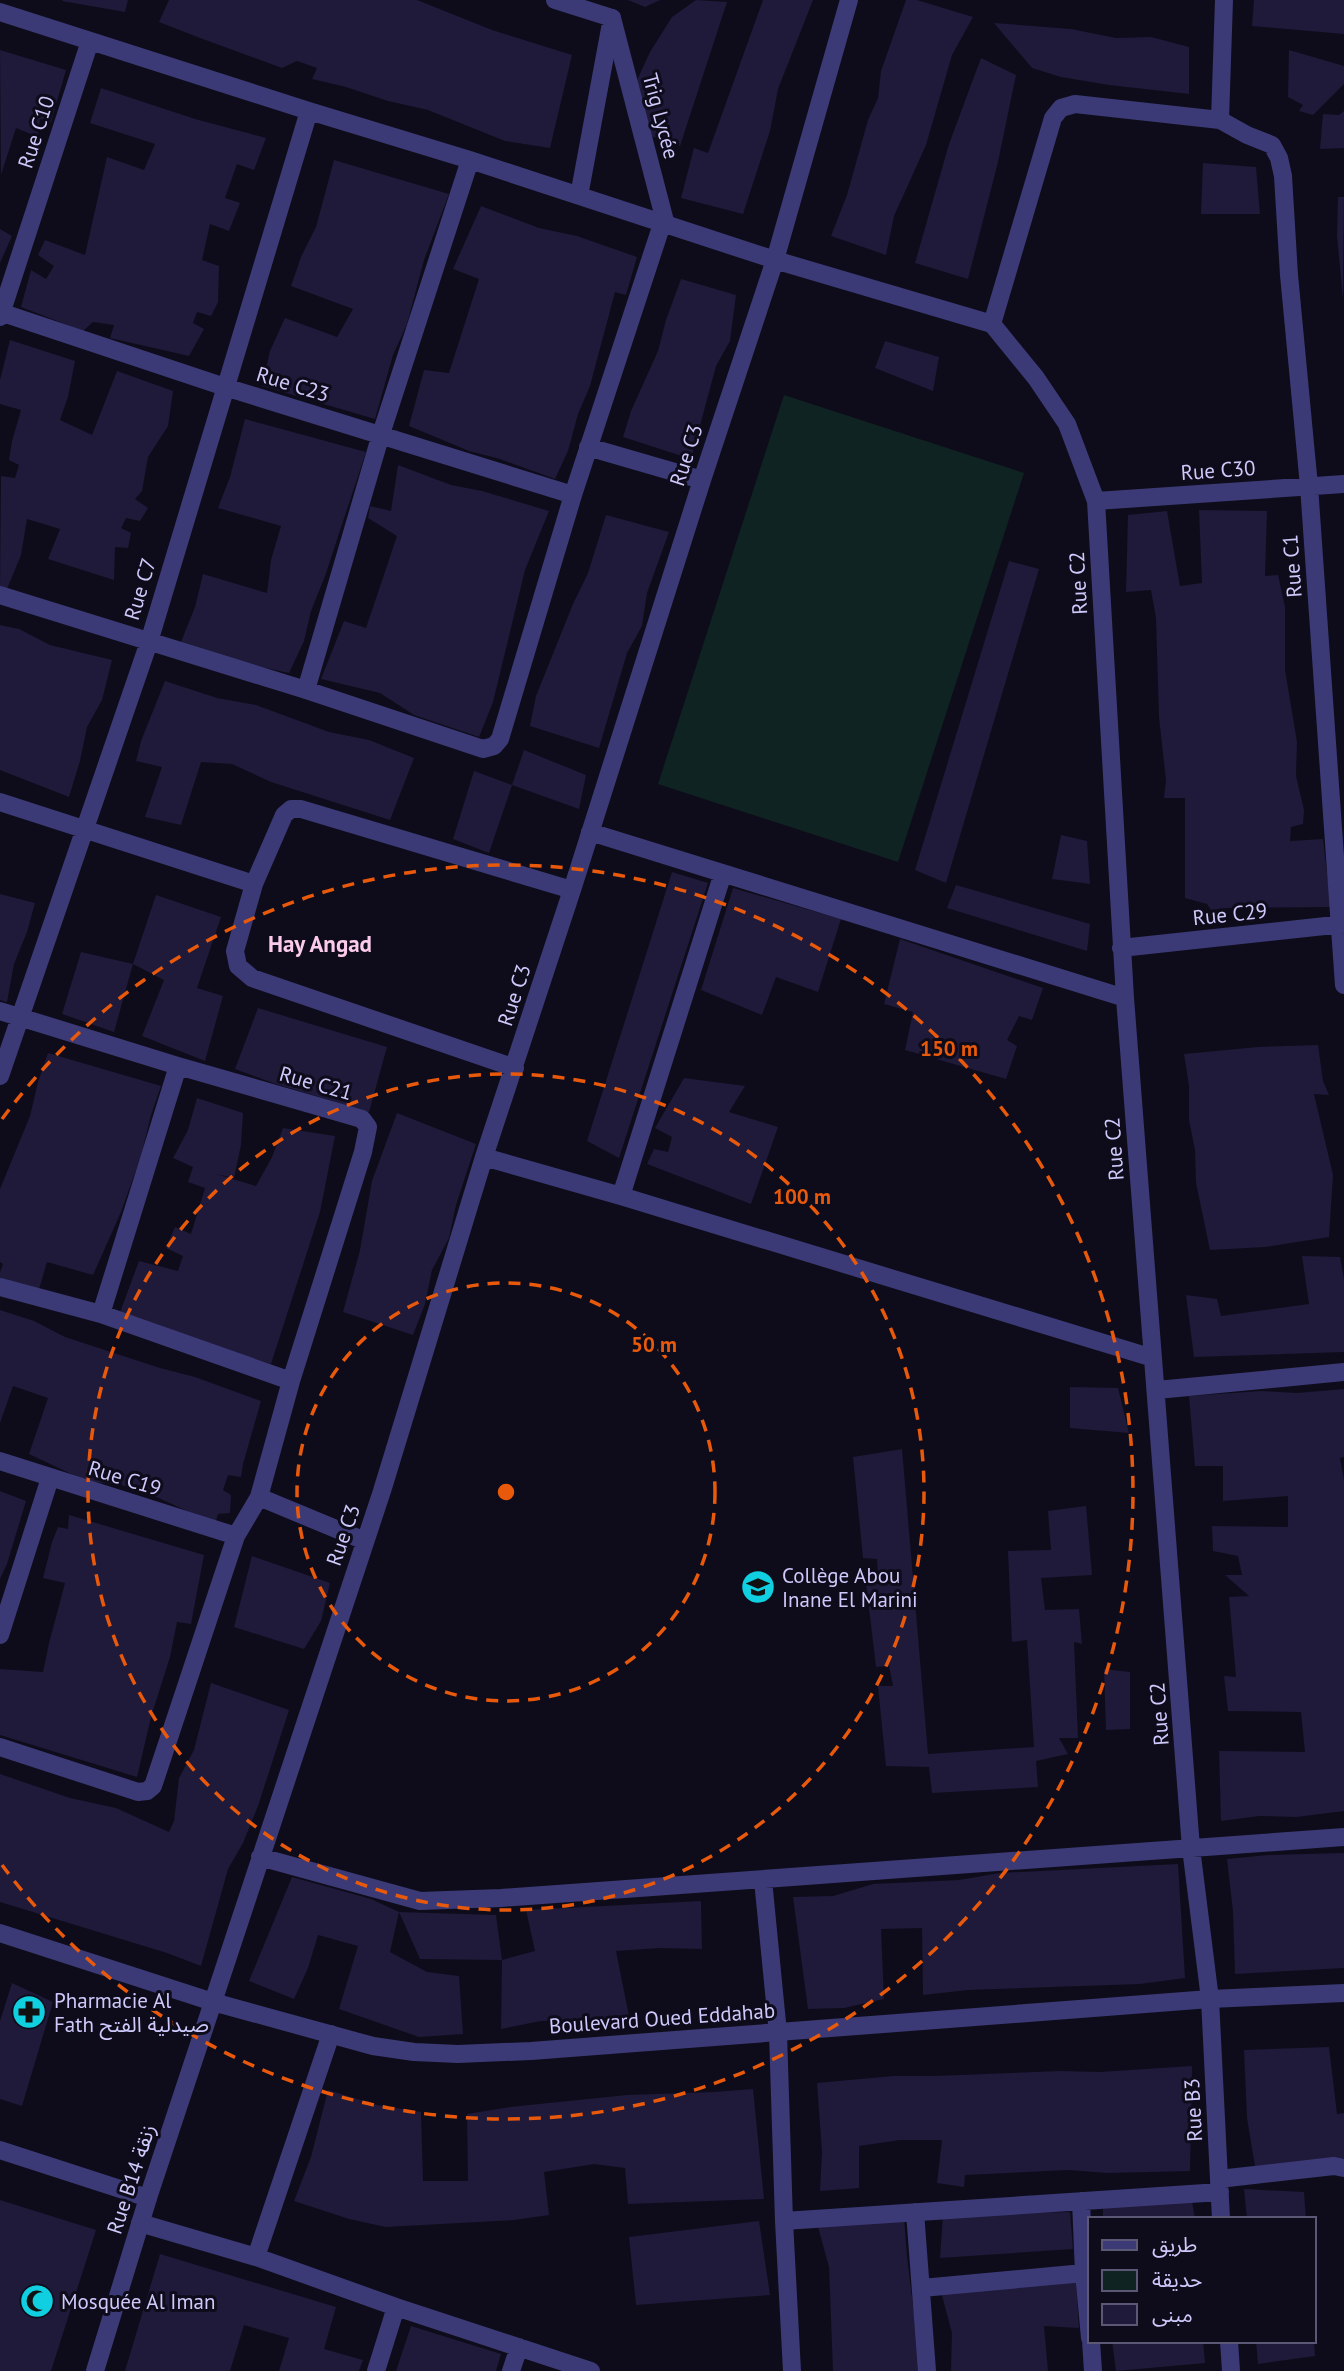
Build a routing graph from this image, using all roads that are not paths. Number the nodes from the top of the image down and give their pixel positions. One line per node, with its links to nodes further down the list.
1 (555, 0): 5 (street)
2 (849, 0): 12 (street, Rue C3)
3 (1224, 0): 8 (street)
4 (0, 12): 6 (street)
5 (612, 19): 10 (street); 11 (street, Trig Lycée)
6 (90, 41): 7 (street); 13 (street, Rue C10)
7 (309, 111): 9 (street); 15 (street, Rue C7)
8 (1220, 120): 14 (street); 20 (street, Rue C1)
9 (470, 160): 10 (street); 16 (street)
10 (579, 196): 11 (street)
11 (664, 224): 12 (street); 17 (street)
12 (775, 260): 14 (street); 18 (street, Rue C3)
13 (0, 314): 15 (street, Rue C23)
14 (992, 324): 22 (street, Rue C2)
15 (225, 387): 16 (street, Rue C23); 24 (street, Rue C7)
16 (381, 434): 21 (street, Rue C23); 25 (street)
17 (588, 447): 18 (street); 21 (street)
18 (702, 480): 28 (street, Rue C3)
19 (1344, 484): 20 (street, Rue C30)
20 (1309, 486): 22 (street, Rue C30); 32 (street, Rue C1)
21 (573, 495): 25 (street)
22 (1096, 501): 33 (street, Rue C2)
23 (0, 596): 24 (street)
24 (149, 642): 25 (street); 27 (street, Rue C7)
25 (306, 690)
26 (0, 803): 27 (street)
27 (86, 829): 30 (street); 37 (street, Rue C7)
28 (590, 832): 29 (street); 31 (street, Rue C3)
29 (723, 873): 35 (street); 42 (street)
30 (254, 884): 31 (street); 39 (street)
31 (572, 890): 39 (street, Rue C3)
32 (1342, 925): 33 (street, Rue C29); 34 (street, Rue C1)
33 (1121, 948): 35 (street, Rue C2)
34 (1344, 985)
35 (1125, 998): 45 (street, Rue C2)
36 (0, 1011): 37 (street, Rue C21)
37 (19, 1017): 38 (street, Rue C21); 40 (street, Rue C7)
38 (178, 1066): 44 (street); 47 (street, Rue C21)
39 (515, 1068): 41 (street, Rue C3)
40 (0, 1076)
41 (484, 1157): 42 (street); 53 (street, Rue C3)
42 (621, 1196): 45 (street)
43 (0, 1287): 44 (street)
44 (101, 1314): 47 (street)
45 (1153, 1358): 48 (street, Rue C2)
46 (1344, 1372): 48 (street)
47 (291, 1381): 51 (street, Rue C21)
48 (1157, 1390): 57 (street, Rue C2)
49 (0, 1461): 50 (street, Rue C19)
50 (50, 1478): 52 (street, Rue C19); 54 (street)
51 (259, 1497): 52 (street, Rue C21); 53 (street)
52 (236, 1536): 55 (street, Rue C21)
53 (365, 1541): 58 (street, Rue C3)
54 (0, 1635)
55 (0, 1747)
56 (1344, 1837): 57 (street)
57 (1191, 1848): 59 (street); 62 (street, Rue C2)
58 (260, 1857): 59 (street); 63 (street, Rue C3)
59 (763, 1880): 64 (street)
60 (0, 1933): 63 (street, Boulevard Oued Eddahab)
61 (1344, 1993): 62 (street, Boulevard Oued Eddahab)
62 (1210, 1999): 64 (street, Boulevard Oued Eddahab); 68 (street, Rue B3)
63 (213, 2001): 65 (street, Boulevard Oued Eddahab); 69 (street, Rue B14 زنقة)
64 (778, 2032): 65 (street, Boulevard Oued Eddahab); 73 (street)
65 (331, 2034): 75 (street)
66 (0, 2150): 69 (street)
67 (1344, 2168): 68 (street)
68 (1219, 2186): 70 (street); 72 (street, Rue B3)
69 (148, 2198): 74 (street, Rue B14 زنقة)
70 (1081, 2201): 71 (street); 76 (street)
71 (915, 2212): 73 (street); 77 (street)
72 (1221, 2217)
73 (784, 2221): 87 (street)
74 (140, 2223): 75 (street); 83 (street, Rue B14 زنقة)
75 (257, 2257): 78 (street)
76 (1084, 2273): 77 (street); 79 (street)
77 (922, 2288): 88 (street)
78 (396, 2307): 82 (street); 84 (street)
79 (1088, 2318)
80 (1090, 2343): 89 (street)
81 (1229, 2343): 90 (street)
82 (519, 2347): 85 (street); 86 (street)
83 (94, 2371)
84 (376, 2371)
85 (511, 2371)
86 (591, 2371)
87 (792, 2371)
88 (927, 2371)
89 (1093, 2371)
90 (1231, 2371)

